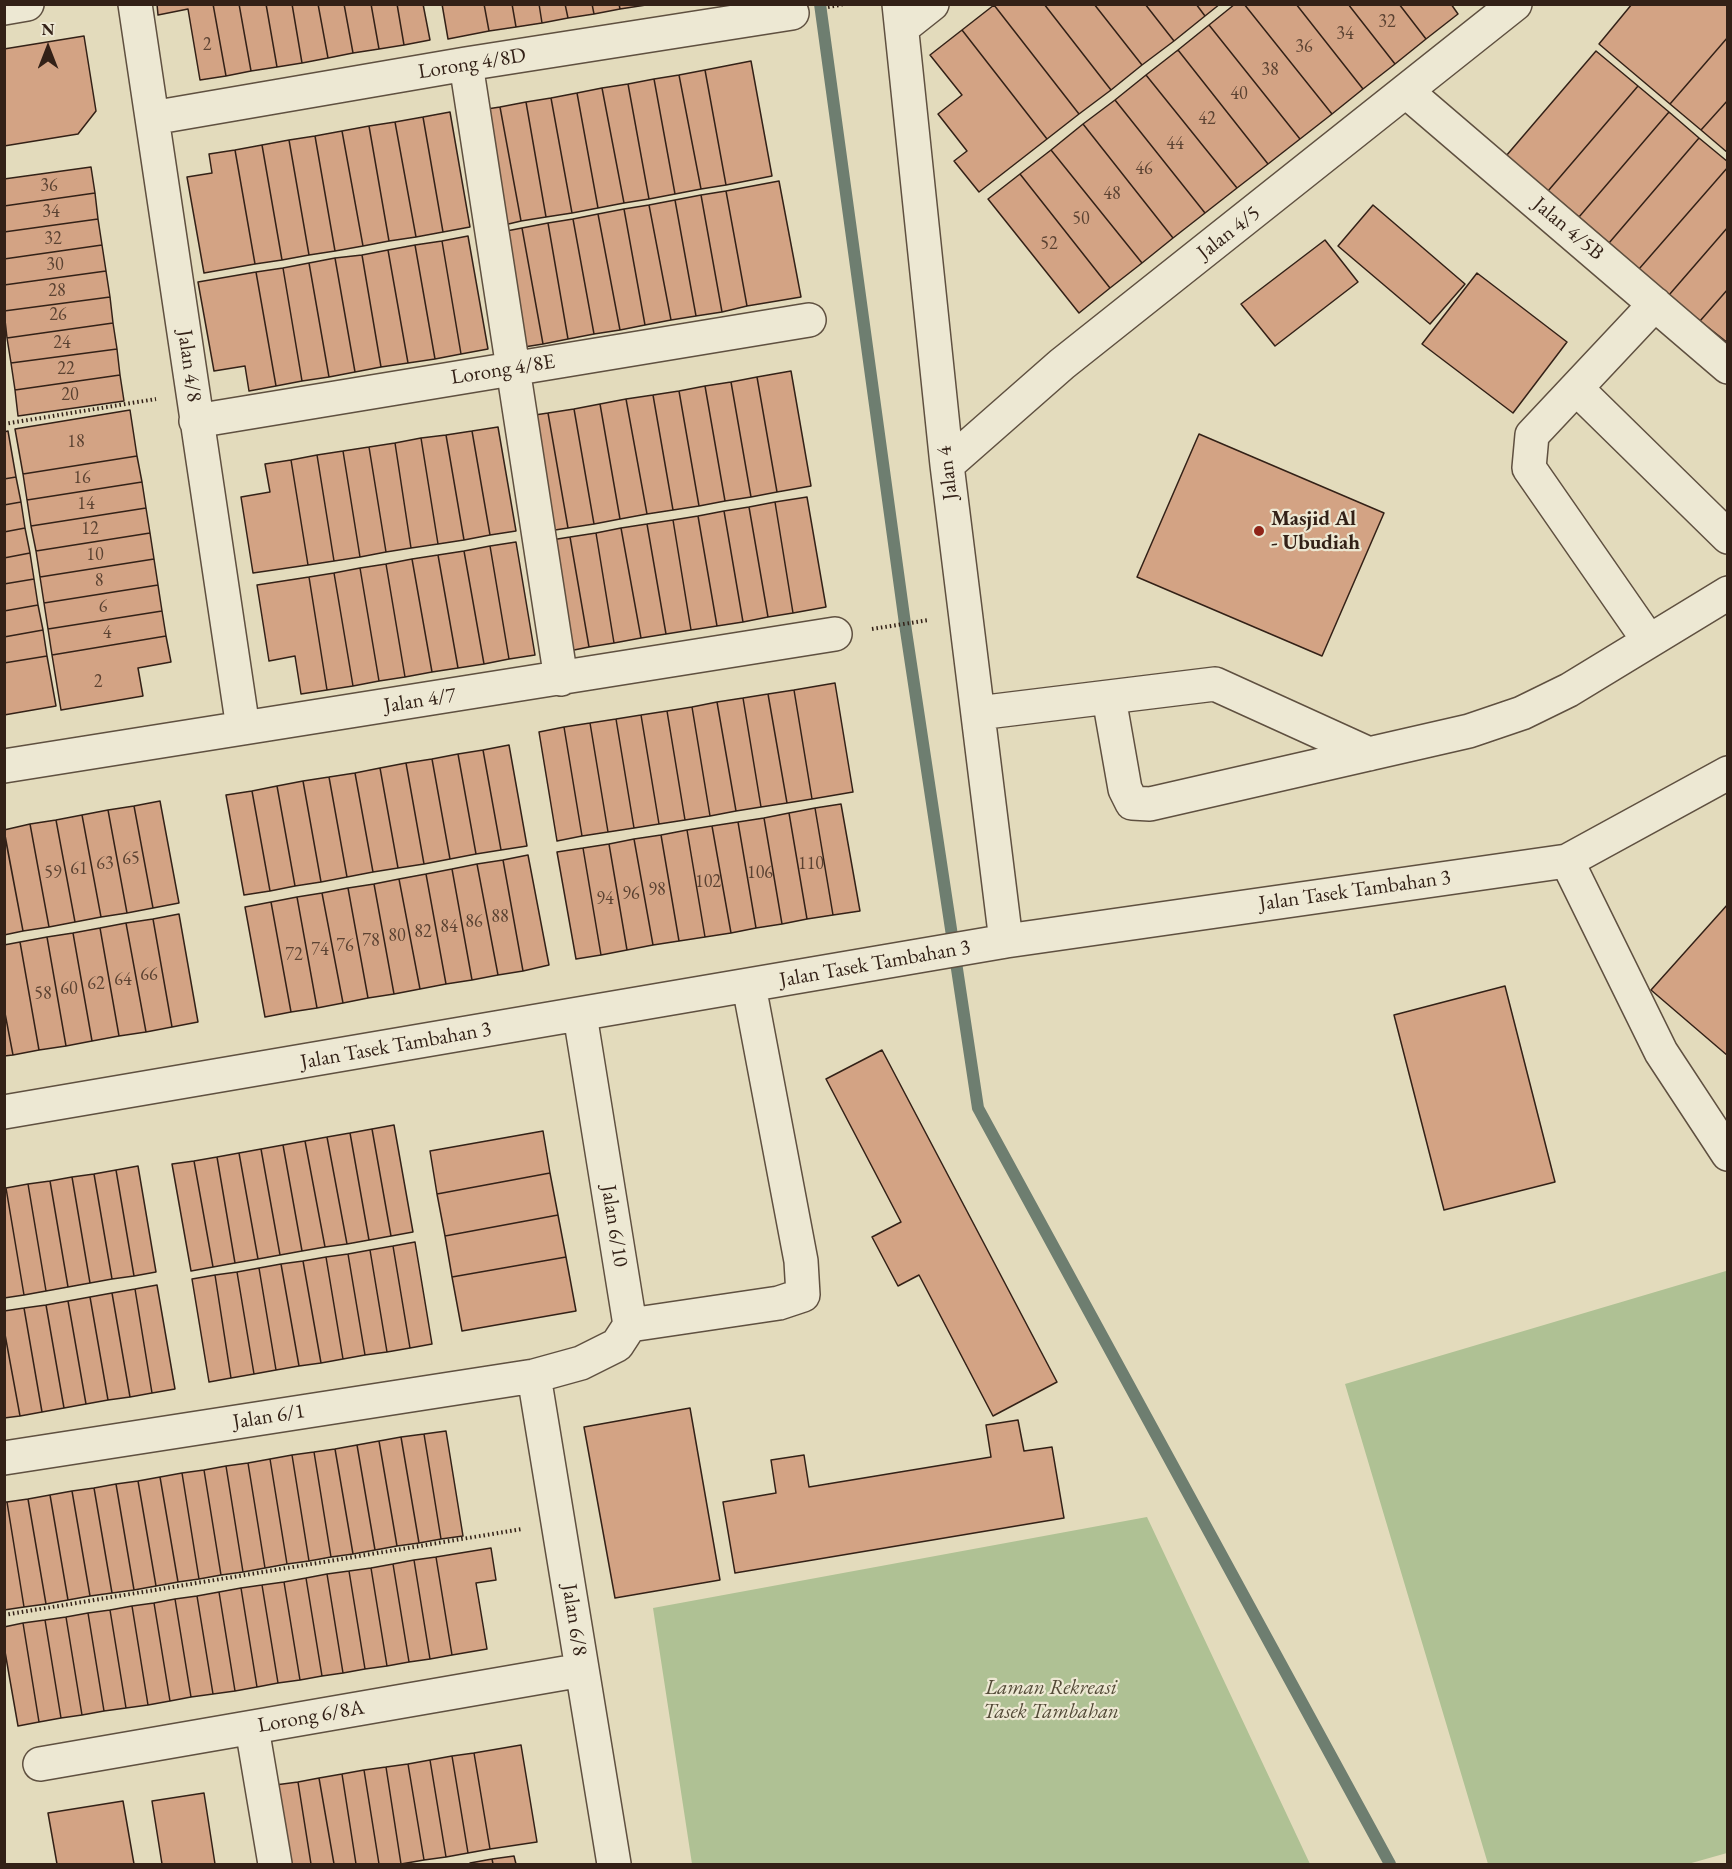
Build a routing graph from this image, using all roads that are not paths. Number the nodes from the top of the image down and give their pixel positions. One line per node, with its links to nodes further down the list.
1 (27, 4): 4 (street)
2 (135, 4): 10 (street, Jalan 4/8)
3 (932, 4): 7 (street)
4 (4, 8)
5 (1500, 9): 9 (street, Jalan 4/5)
6 (792, 13): 8 (street, Lorong 4/8D)
7 (901, 16): 17 (street, Jalan 4)
8 (466, 64): 10 (street, Lorong 4/8D); 14 (street)
9 (1407, 92): 11 (street, Jalan 4/5B); 17 (street, Jalan 4/5)
10 (152, 118): 16 (street, Jalan 4/8)
11 (1655, 304): 13 (street, Jalan 4/5B); 15 (street)
12 (809, 320): 14 (street, Lorong 4/8E)
13 (1728, 367)
14 (512, 368): 16 (street, Lorong 4/8E); 22 (street)
15 (1577, 389): 18 (street); 21 (street)
16 (194, 407): 25 (street, Jalan 4/8)
17 (947, 465): 24 (street, Jalan 4)
18 (1728, 537)
19 (1728, 593): 21 (street)
20 (835, 634): 22 (street, Jalan 4/7)
21 (1649, 641): 26 (street)
22 (561, 679): 25 (street, Jalan 4/7)
23 (1108, 698): 24 (street); 26 (street); 26 (street)
24 (978, 713): 30 (street, Jalan 4)
25 (243, 728): 27 (street, Jalan 4/7)
26 (1369, 754)
27 (4, 766)
28 (1728, 773): 29 (street, Jalan Tasek Tambahan 3)
29 (1567, 861): 30 (street, Jalan Tasek Tambahan 3); 34 (street)
30 (1006, 941): 31 (street, Jalan Tasek Tambahan 3)
31 (749, 987): 32 (street, Jalan Tasek Tambahan 3); 35 (street)
32 (580, 1015): 33 (street, Jalan Tasek Tambahan 3); 35 (street, Jalan 6/10)
33 (4, 1112)
34 (1728, 1154)
35 (630, 1324): 36 (street)
36 (534, 1376): 37 (street, Jalan 6/1); 38 (street, Jalan 6/8)
37 (4, 1458)
38 (582, 1670): 39 (street, Lorong 6/8A); 42 (street, Jalan 6/8)
39 (252, 1728): 40 (street, Lorong 6/8A); 41 (street)
40 (40, 1764)
41 (275, 1864)
42 (614, 1864)

